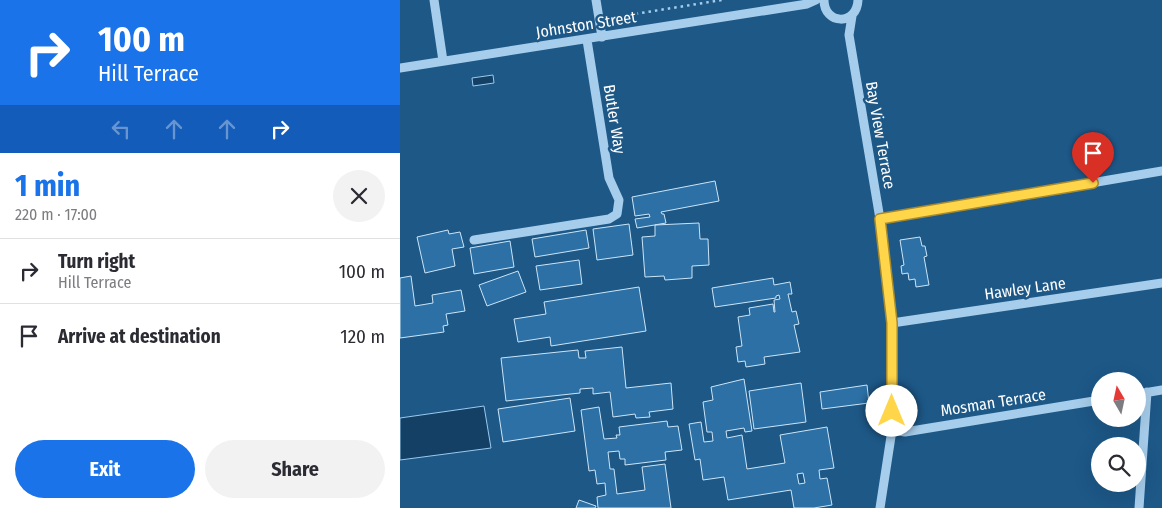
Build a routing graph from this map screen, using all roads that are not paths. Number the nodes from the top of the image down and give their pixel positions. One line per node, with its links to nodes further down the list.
1 (434, 0): 12 (street)
2 (596, 0): 10 (street)
3 (816, 0): 5 (street, Johnston Street)
4 (858, 0): 7 (street, Bay View Terrace)
5 (807, 4): 6 (street, Johnston Street); 10 (street, Johnston Street)
6 (825, 4): 8 (street, Bay View Terrace)
7 (852, 16): 8 (street); 9 (street, Bay View Terrace)
8 (836, 18): 9 (street, Bay View Terrace)
9 (848, 36): 15 (street, Bay View Terrace)
10 (602, 37): 11 (street, Johnston Street)
11 (587, 40): 12 (street, Johnston Street); 16 (street, Butler Way)
12 (444, 61): 13 (street, Johnston Street)
13 (400, 68)
14 (1162, 171): 15 (street)
15 (880, 219): 18 (street, Bay View Terrace)
16 (474, 240)
17 (1162, 283): 18 (street, Hawley Lane)
18 (892, 323): 23 (street, Bay View Terrace)
19 (1162, 390): 20 (street)
20 (1146, 392)
21 (1091, 401): 23 (street, Mosman Terrace)
22 (1141, 428): 25 (street)
23 (892, 430): 24 (street, Bay View Terrace)
24 (880, 508)
25 (1139, 508)

